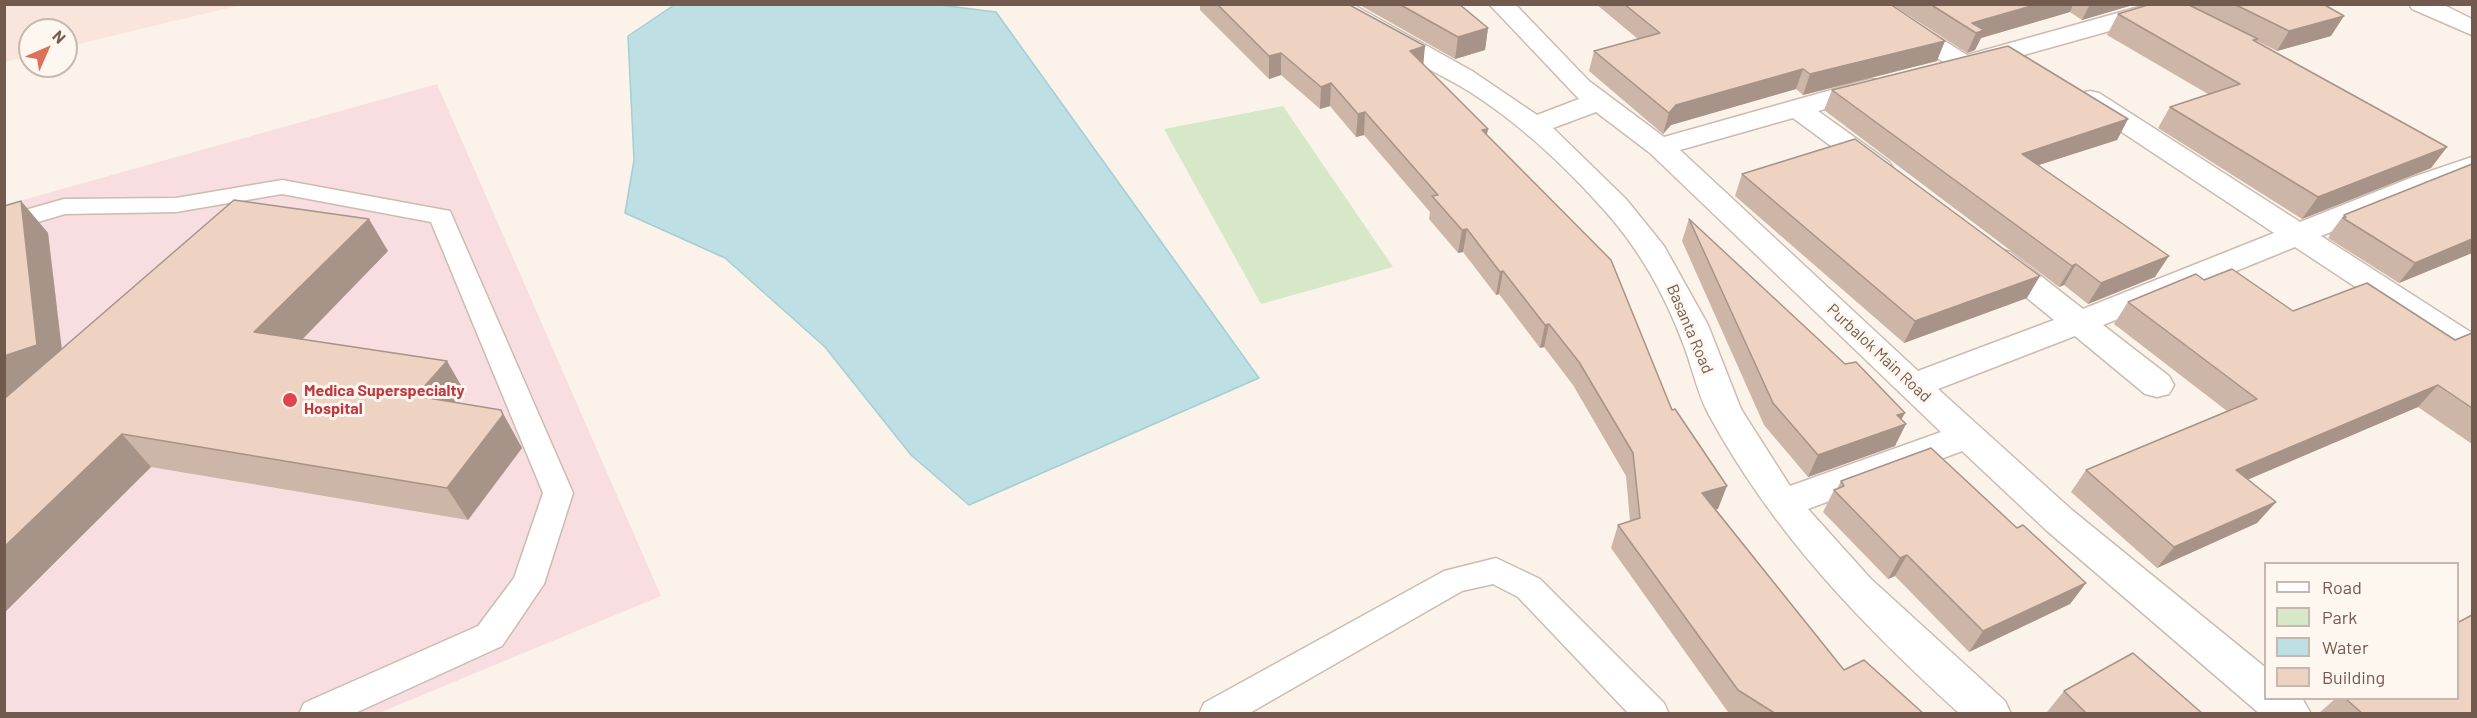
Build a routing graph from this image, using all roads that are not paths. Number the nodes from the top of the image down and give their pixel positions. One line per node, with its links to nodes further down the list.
1 (1335, 4): 14 (street, Basanta Road)
2 (1501, 4): 12 (street, Purbalok Main Road)
3 (1868, 4): 9 (street)
4 (2421, 4): 7 (street)
5 (2168, 6): 6 (street); 8 (street)
6 (2198, 25)
7 (2472, 28)
8 (2015, 51): 9 (street); 19 (street)
9 (1963, 64): 10 (street)
10 (1929, 73)
11 (1896, 81): 13 (street)
12 (1599, 101): 14 (street); 15 (street, Purbalok Main Road)
13 (1796, 106): 15 (street); 17 (street)
14 (1531, 127): 26 (street, Basanta Road)
15 (1660, 147): 24 (street, Purbalok Main Road)
16 (2465, 159): 19 (street)
17 (1902, 186)
18 (4, 224): 29 (lane)
19 (2297, 235): 21 (street); 22 (street)
20 (1978, 243): 21 (street)
21 (2080, 322): 23 (street); 24 (street)
22 (2472, 348)
23 (2157, 385)
24 (1913, 386): 25 (street, Purbalok Main Road)
25 (1969, 435): 26 (street); 27 (street, Purbalok Main Road)
26 (1784, 503): 32 (street, Basanta Road)
27 (2264, 692)
28 (2273, 700): 33 (street)
29 (316, 714)
30 (1216, 714): 31 (lane)
31 (1652, 714)
32 (1990, 714)
33 (2290, 714)

